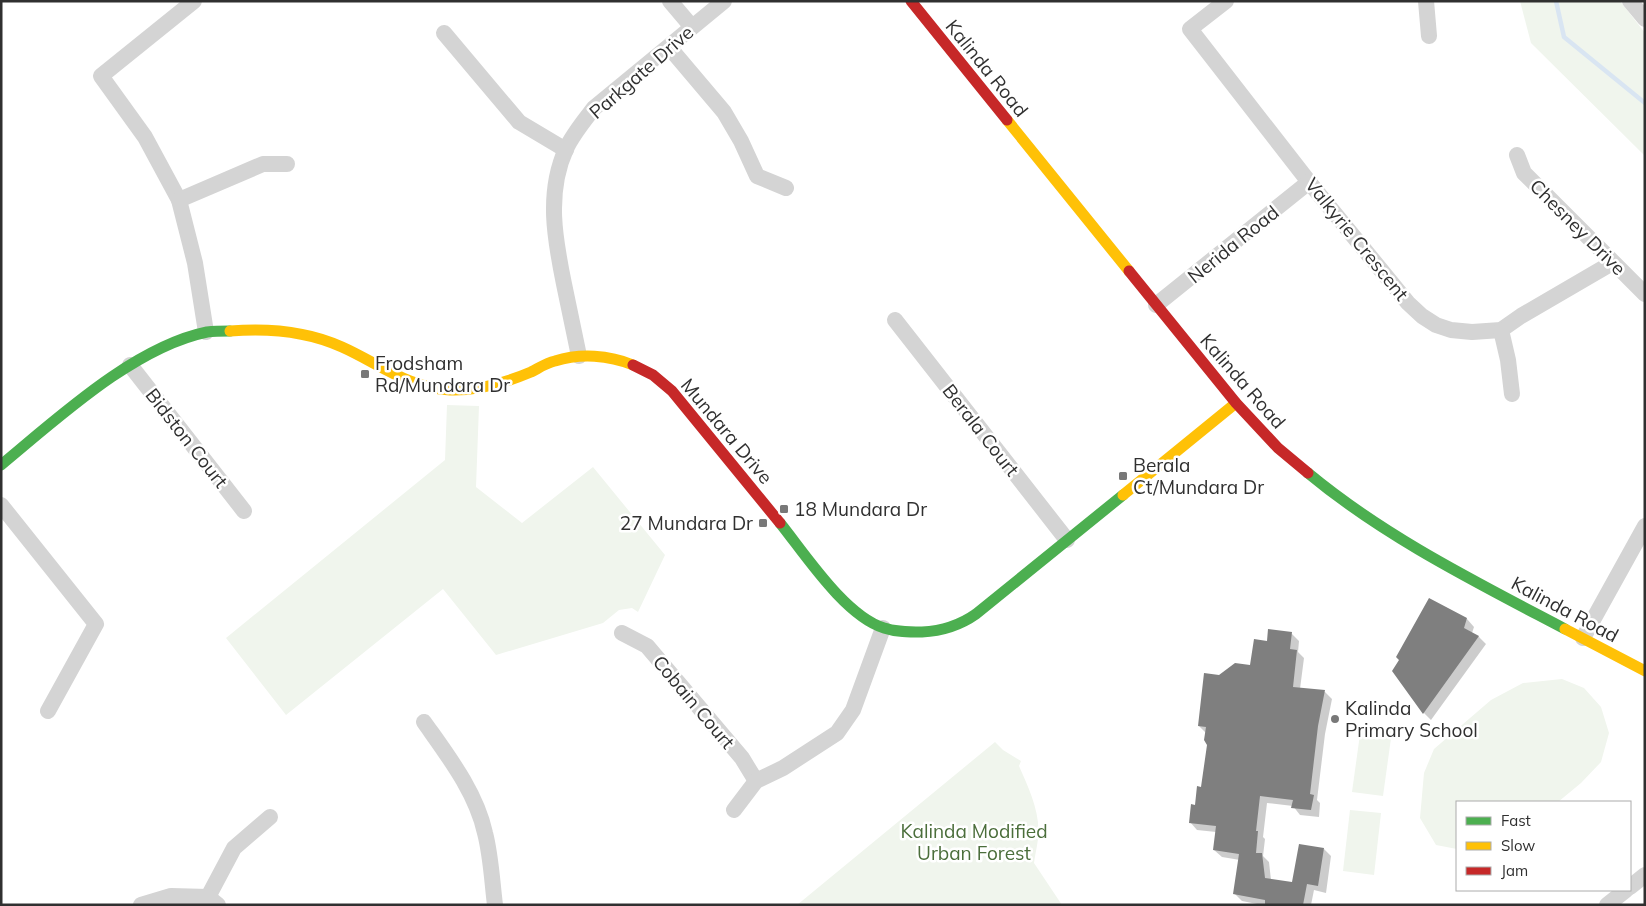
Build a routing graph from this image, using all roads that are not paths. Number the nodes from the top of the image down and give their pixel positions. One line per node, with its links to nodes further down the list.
1 (194, 1): 18 (street)
2 (670, 1): 9 (street)
3 (724, 1): 9 (street, Parkgate Drive)
4 (1226, 1): 16 (street, Valkyrie Crescent)
5 (1426, 1): 11 (street)
6 (1630, 1): 8 (street)
7 (914, 2): 21 (street, Kalinda Road)
8 (1645, 18)
9 (692, 27): 12 (street, Parkgate Drive)
10 (444, 33): 13 (street)
11 (1429, 36)
12 (668, 47): 13 (street, Parkgate Drive); 17 (street)
13 (566, 150): 25 (street, Parkgate Drive)
14 (1517, 155): 19 (street, Chesney Drive)
15 (287, 164): 18 (street)
16 (1310, 182): 21 (street, Nerida Road); 23 (street, Valkyrie Crescent)
17 (786, 188)
18 (179, 200): 24 (street)
19 (1612, 263): 20 (street, Chesney Drive); 23 (street)
20 (1645, 294)
21 (1156, 305): 28 (street, Kalinda Road)
22 (895, 320): 33 (street, Berala Court)
23 (1501, 330): 27 (street)
24 (206, 332): 25 (street, Mundara Drive); 26 (street, Mundara Drive)
25 (579, 356): 34 (street, Mundara Drive)
26 (130, 365): 29 (street, Mundara Drive); 31 (street, Bidston Court)
27 (1512, 394)
28 (1236, 403): 33 (street, Mundara Drive); 36 (street, Kalinda Road)
29 (1, 465)
30 (1, 505): 38 (street)
31 (244, 511)
32 (1645, 526): 36 (street)
33 (1067, 540): 34 (street, Mundara Drive)
34 (883, 628): 40 (street)
35 (622, 632): 40 (street, Cobain Court)
36 (1583, 638): 37 (street, Kalinda Road)
37 (1645, 671)
38 (48, 712)
39 (424, 722): 48 (street)
40 (756, 781): 41 (street)
41 (734, 810)
42 (270, 817): 46 (street)
43 (1645, 875): 44 (street)
44 (1631, 886)
45 (1625, 891): 49 (street)
46 (213, 901): 47 (street)
47 (141, 905)
48 (495, 905)
49 (1607, 905)

